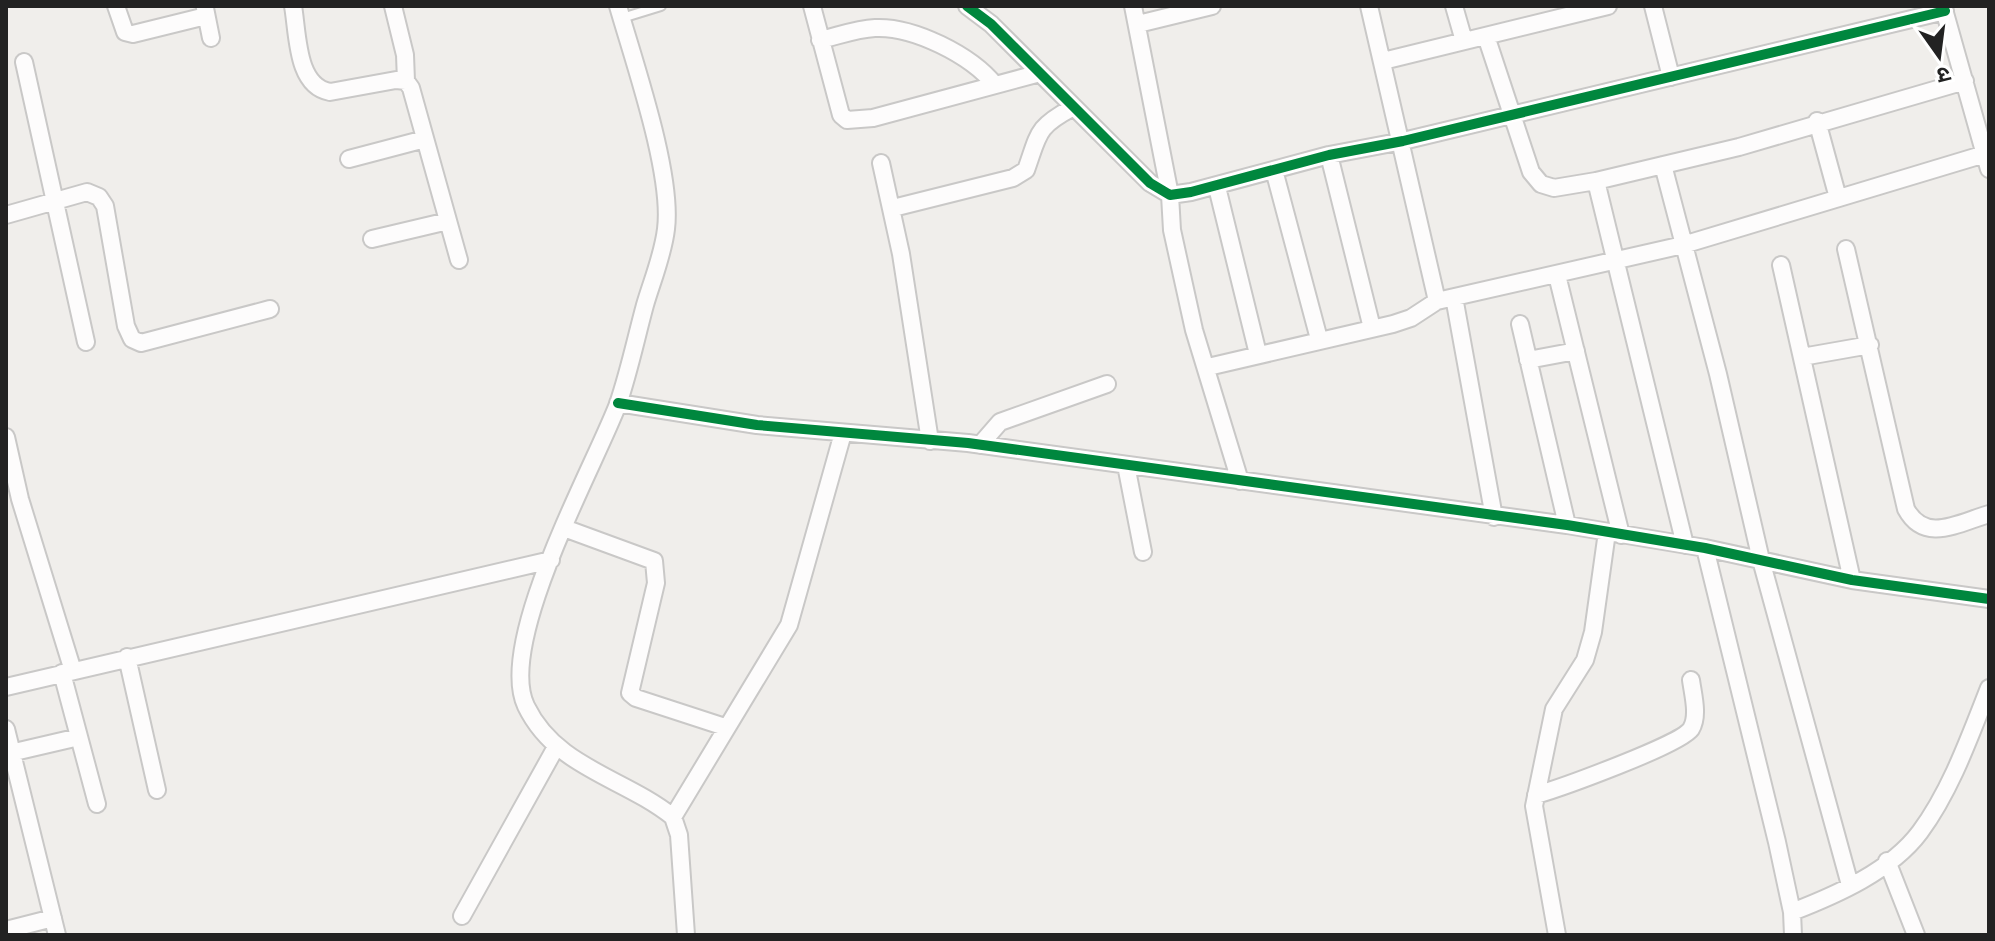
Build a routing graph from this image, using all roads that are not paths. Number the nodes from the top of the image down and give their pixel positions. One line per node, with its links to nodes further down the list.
1 (116, 6): 14 (street)
2 (293, 6): 25 (street)
3 (393, 6): 25 (street)
4 (661, 6): 15 (lane)
5 (812, 6): 19 (street)
6 (967, 6): 23 (street)
7 (1133, 6): 16 (street)
8 (1212, 6): 16 (street)
9 (1369, 6): 21 (street)
10 (1454, 6): 20 (street)
11 (1608, 6): 17 (street)
12 (1653, 6): 24 (street)
13 (1944, 8): 24 (street); 26 (street)
14 (205, 11): 18 (street)
15 (620, 12): 68 (street)
16 (1138, 24): 41 (street)
17 (1486, 36): 20 (street); 29 (street)
18 (211, 38)
19 (820, 40): 27 (street); 27 (street)
20 (1464, 41): 21 (street)
21 (1383, 61): 32 (street)
22 (24, 62): 43 (street)
23 (1040, 73): 27 (street); 28 (street)
24 (1671, 77): 29 (street)
25 (406, 81): 31 (street)
26 (1965, 81): 30 (street); 35 (street)
27 (995, 85)
28 (1072, 108): 41 (street); 44 (street)
29 (1510, 115): 32 (street); 39 (street)
30 (1817, 121): 37 (street); 42 (street)
31 (425, 139): 34 (street); 46 (street)
32 (1403, 141): 33 (street); 55 (street)
33 (1329, 155): 38 (street); 58 (street)
34 (349, 159)
35 (1987, 162): 42 (street)
36 (881, 163): 44 (street)
37 (1663, 165): 39 (street); 48 (street)
38 (1274, 170): 40 (street); 59 (street)
39 (1596, 181): 51 (street)
40 (1217, 187): 41 (street); 63 (street)
41 (1170, 195): 66 (street)
42 (1838, 198): 48 (street)
43 (54, 203): 45 (street); 56 (street); 60 (street)
44 (893, 208): 71 (street)
45 (6, 215)
46 (448, 221): 47 (street); 50 (street)
47 (372, 239)
48 (1683, 245): 51 (street); 85 (street)
49 (1846, 249): 61 (street)
50 (459, 260)
51 (1617, 260): 53 (street); 81 (street)
52 (1781, 265): 64 (street)
53 (1557, 275): 54 (street); 62 (street)
54 (1454, 297): 55 (street); 77 (street)
55 (1437, 301): 58 (street)
56 (270, 309)
57 (1520, 324): 65 (street)
58 (1372, 328): 59 (street)
59 (1319, 339): 63 (street)
60 (86, 342)
61 (1870, 345): 64 (street); 76 (street)
62 (1576, 351): 65 (street); 80 (street)
63 (1258, 354): 66 (street)
64 (1802, 357): 86 (street)
65 (1528, 360): 78 (street)
66 (1208, 367): 74 (street)
67 (1107, 384): 72 (street)
68 (618, 403): 69 (street); 79 (street)
69 (843, 433): 71 (street); 93 (street)
70 (6, 437): 75 (street)
71 (930, 441): 72 (street)
72 (980, 445): 73 (street)
73 (1126, 465): 74 (street); 83 (street)
74 (1240, 481): 77 (street)
75 (13, 501): 89 (street)
76 (1989, 514)
77 (1494, 517): 78 (street)
78 (1567, 525): 80 (street)
79 (564, 528): 84 (street); 93 (street)
80 (1614, 533): 81 (street); 99 (street)
81 (1685, 545): 82 (street)
82 (1705, 548): 85 (street); 104 (street)
83 (1143, 552)
84 (551, 560): 88 (street); 96 (street)
85 (1761, 560): 86 (street); 103 (street)
86 (1852, 580): 87 (street)
87 (1989, 599)
88 (127, 657): 89 (street); 98 (street)
89 (67, 672): 91 (street); 95 (street)
90 (1691, 680): 99 (street)
91 (6, 687)
92 (1989, 688): 102 (street)
93 (725, 727): 101 (street)
94 (6, 729): 97 (street)
95 (79, 737): 97 (street); 100 (street)
96 (556, 747): 101 (street); 105 (street)
97 (9, 753): 106 (street)
98 (157, 790)
99 (1536, 795): 110 (street)
100 (97, 804)
101 (673, 817): 109 (street)
102 (1887, 861): 103 (street); 112 (street)
103 (1850, 885): 104 (street)
104 (1792, 912): 111 (street)
105 (462, 916)
106 (53, 918): 107 (street); 108 (street)
107 (6, 930)
108 (57, 935)
109 (686, 935)
110 (1557, 935)
111 (1793, 935)
112 (1916, 935)

